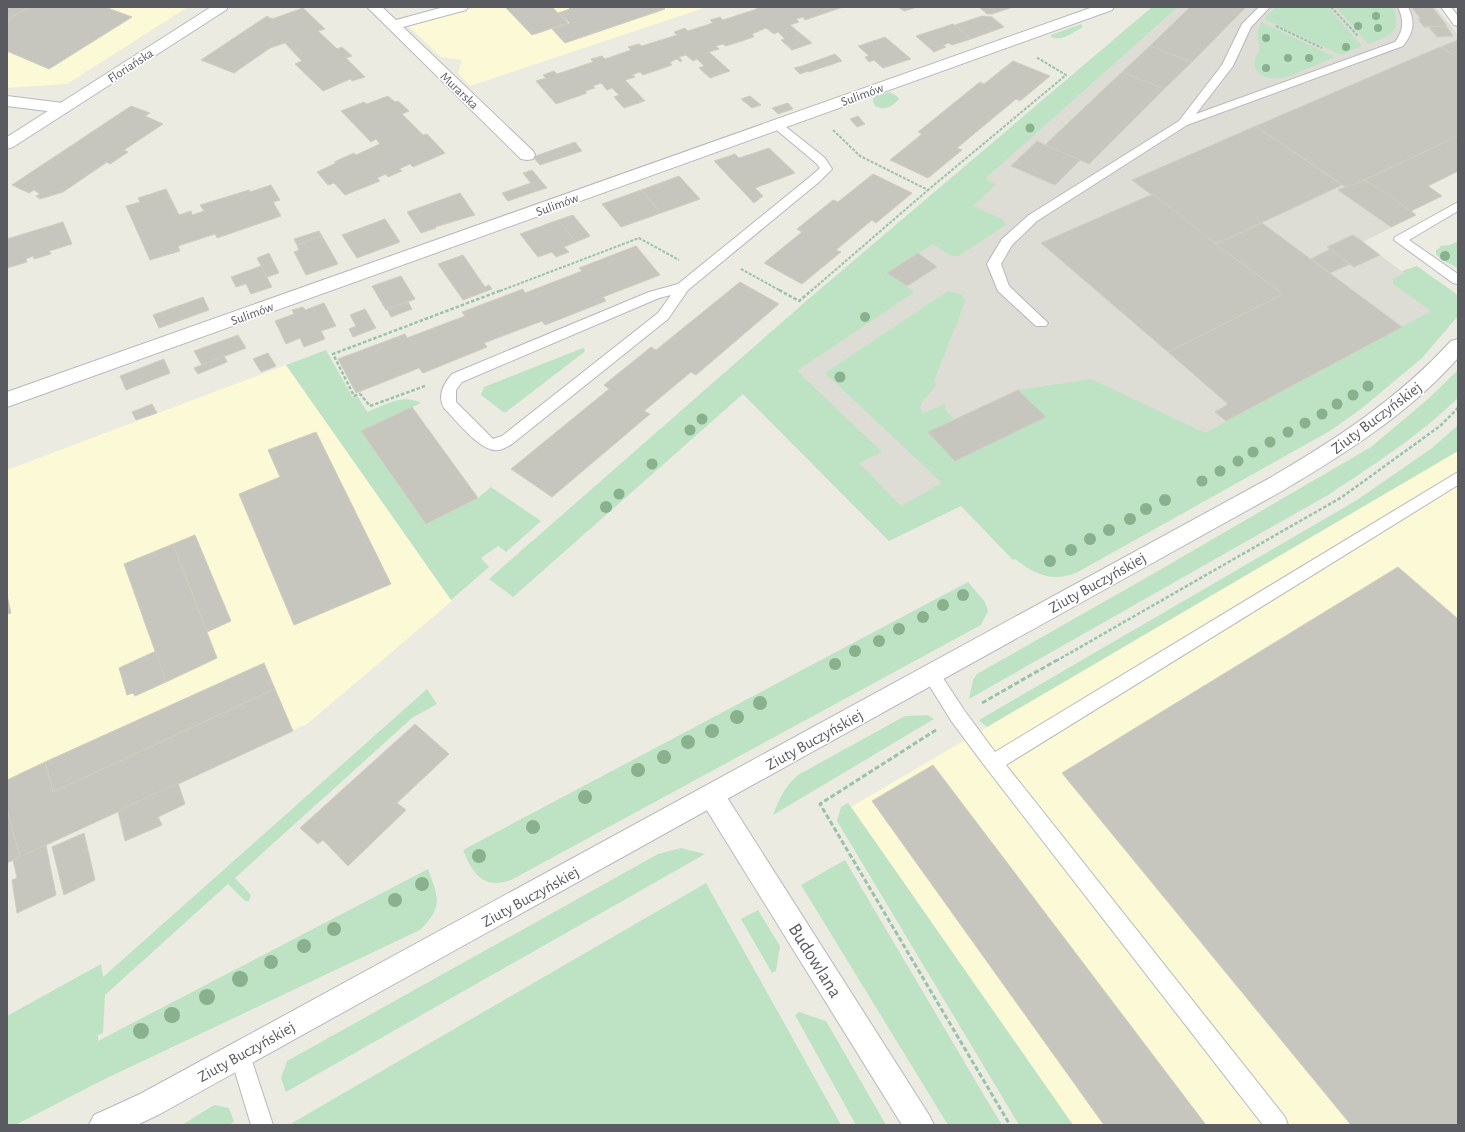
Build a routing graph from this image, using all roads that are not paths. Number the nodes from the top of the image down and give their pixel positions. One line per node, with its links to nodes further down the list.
1 (221, 7): 11 (street, Floriańska)
2 (374, 7): 9 (street, Murarska)
3 (461, 7): 9 (street)
4 (1107, 7): 13 (street, Sulimów)
5 (1265, 7): 12 (lane)
6 (1403, 7): 12 (lane)
7 (1446, 7): 8 (lane)
8 (1458, 22)
9 (393, 25): 15 (street, Murarska)
10 (7, 101): 11 (street)
11 (63, 108): 14 (street, Floriańska)
12 (1182, 123): 19 (lane)
13 (777, 125): 18 (lane); 21 (street, Sulimów)
14 (7, 144)
15 (528, 155)
16 (1458, 206): 17 (lane)
17 (1458, 280)
18 (683, 287): 18 (lane)
19 (1041, 323)
20 (1458, 346): 23 (street, Ziuty Buczyńskiej)
21 (7, 400)
22 (1458, 478): 24 (lane)
23 (931, 674): 24 (lane); 25 (street, Ziuty Buczyńskiej)
24 (993, 763): 32 (lane)
25 (712, 796): 26 (street, Ziuty Buczyńskiej); 31 (street, Budowlana)
26 (240, 1055): 27 (street, Ziuty Buczyńskiej); 30 (lane)
27 (150, 1104): 28 (street, Ziuty Buczyńskiej); 29 (street, Ziuty Buczyńskiej)
28 (104, 1125)
29 (120, 1125)
30 (262, 1125)
31 (919, 1125)
32 (1277, 1125)

